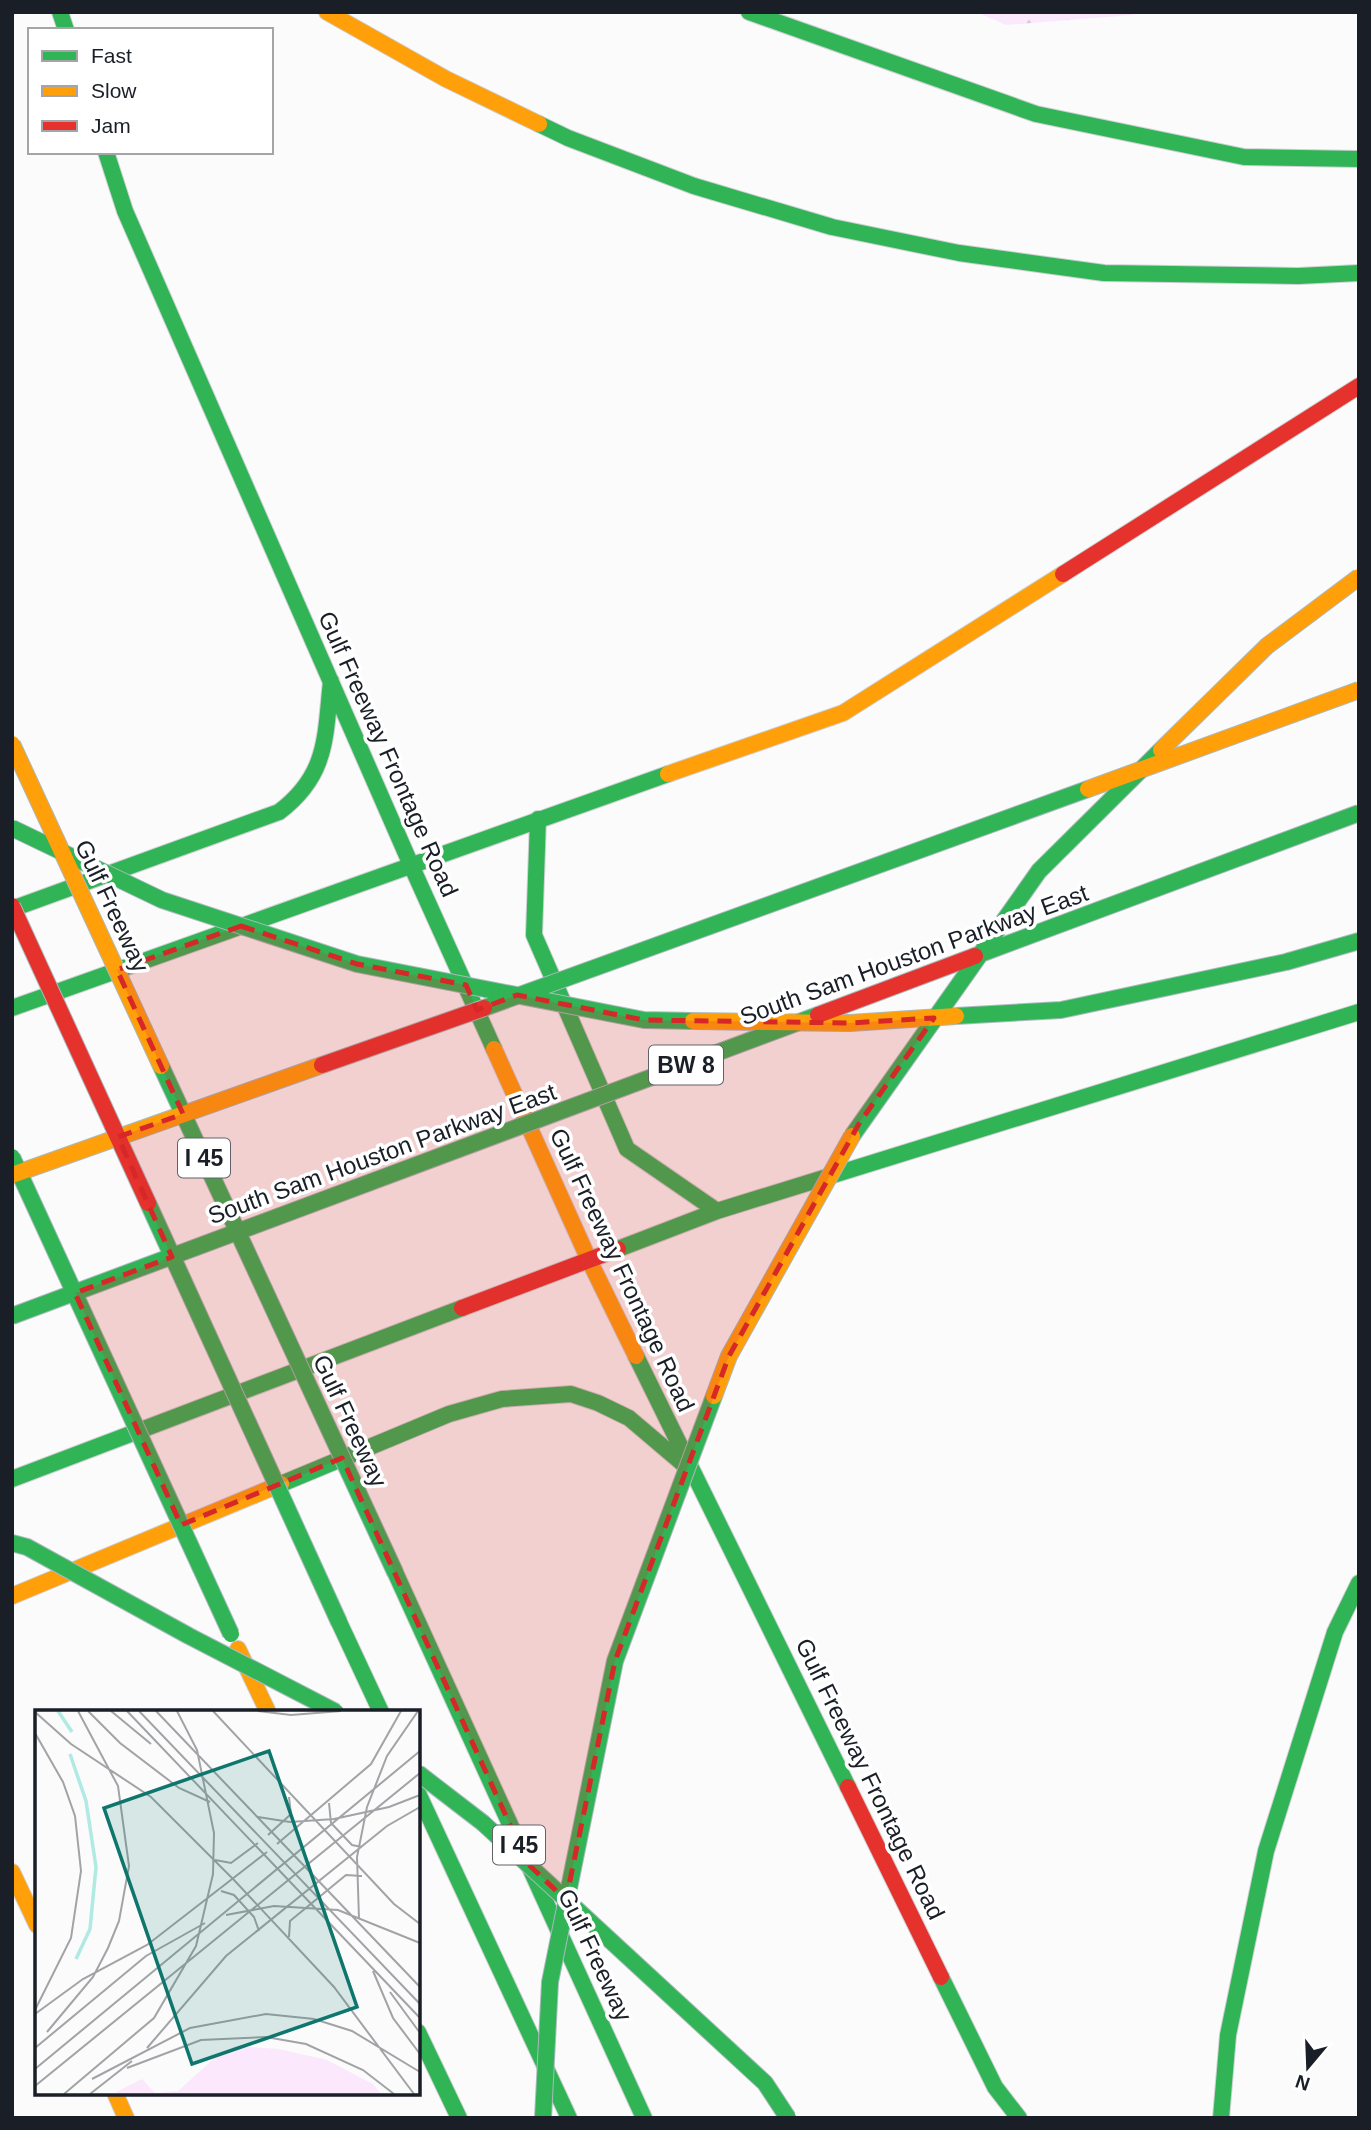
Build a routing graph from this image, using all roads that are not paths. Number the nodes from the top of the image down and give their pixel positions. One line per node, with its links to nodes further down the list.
1 (327, 12): 5 (main road)
2 (749, 12): 4 (main road)
3 (107, 154): 8 (main road, Gulf Freeway Frontage Road)
4 (1359, 159)
5 (1359, 273)
6 (1359, 386): 12 (main road)
7 (1359, 577): 40 (main road, bridge)
8 (331, 681): 14 (main road, Gulf Freeway Frontage Road); 15 (main road)
9 (1359, 690): 20 (main road, bridge)
10 (12, 744): 42 (main road, Gulf Freeway / I 45, bridge)
11 (1359, 813): 23 (main road, South Sam Houston Parkway East / BW 8, bridge)
12 (538, 818): 14 (main road); 21 (main road)
13 (12, 828): 16 (main road, bridge)
14 (411, 865): 17 (main road); 22 (main road, Gulf Freeway Frontage Road)
15 (12, 908): 31 (main road, bridge)
16 (1359, 941)
17 (12, 1008)
18 (1359, 1012): 21 (main road)
19 (12, 1157): 29 (main road, bridge)
20 (12, 1175)
21 (717, 1211): 22 (main road)
22 (589, 1260): 24 (main road, Gulf Freeway Frontage Road); 25 (main road)
23 (12, 1316)
24 (694, 1473): 28 (main road); 44 (main road, Gulf Freeway Frontage Road)
25 (12, 1479)
26 (12, 1544): 30 (main road, bridge)
27 (1359, 1583): 45 (main road)
28 (12, 1596)
29 (267, 1710)
30 (332, 1710)
31 (380, 1710)
32 (420, 1775): 43 (main road, bridge)
33 (420, 1797): 41 (main road)
34 (12, 1872): 35 (main road)
35 (35, 1921)
36 (420, 2036): 39 (main road)
37 (116, 2095): 38 (main road)
38 (126, 2118)
39 (459, 2118)
40 (543, 2118)
41 (569, 2118)
42 (644, 2118)
43 (788, 2118)
44 (1019, 2118)
45 (1221, 2118)

